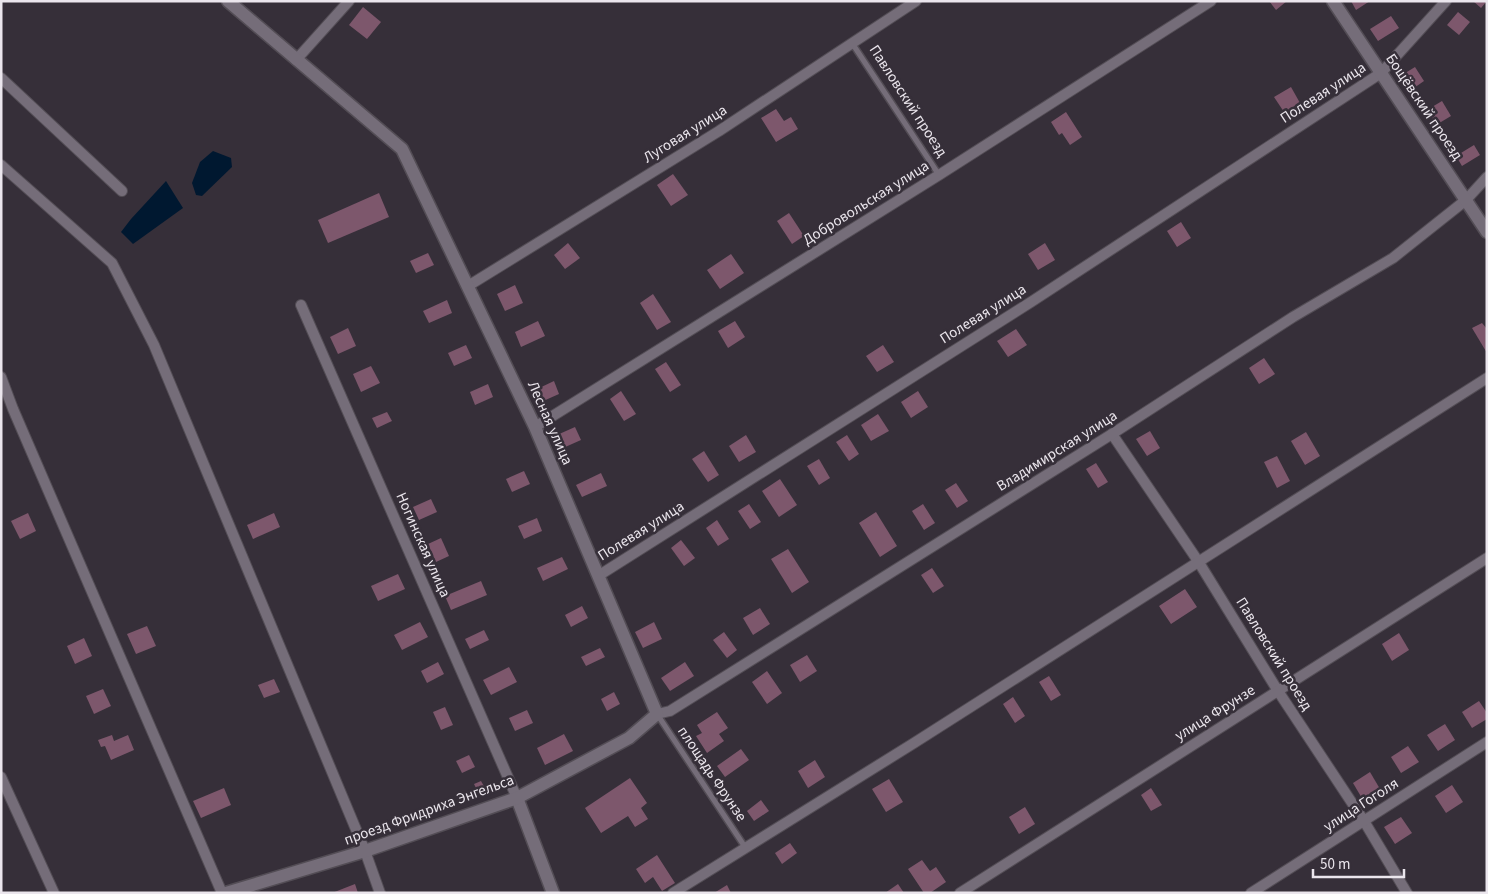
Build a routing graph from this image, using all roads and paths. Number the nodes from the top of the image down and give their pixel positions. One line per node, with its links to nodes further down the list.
1 (228, 1): 8 (street)
2 (348, 1): 8 (street)
3 (916, 1): 7 (street, Луговая улица)
4 (1211, 1): 12 (street, Добровольская улица)
5 (1333, 1): 9 (street, Бощёвский проезд)
6 (1446, 1): 9 (street, Полевая улица)
7 (852, 44): 12 (lane, Павловский проезд); 17 (street, Луговая улица)
8 (296, 60): 17 (street, Лесная улица)
9 (1381, 73): 15 (street, Бощёвский проезд); 25 (street, Полевая улица)
10 (1, 78): 14 (street)
11 (1, 165): 33 (street)
12 (939, 175): 21 (street, Добровольская улица)
13 (1487, 177): 15 (street, Владимирская улица)
14 (122, 191)
15 (1466, 200): 16 (street, Бощёвский проезд); 22 (street, Владимирская улица)
16 (1487, 232)
17 (468, 286): 21 (street, Лесная улица)
18 (301, 305): 30 (street, Ногинская улица)
19 (1, 377): 35 (street)
20 (1487, 378): 24 (street)
21 (535, 427): 25 (street, Лесная улица)
22 (1112, 434): 24 (street, Павловский проезд); 27 (street, Владимирская улица)
23 (1487, 558): 26 (street, улица Фрунзе)
24 (1198, 561): 26 (street, Павловский проезд); 32 (street)
25 (598, 576): 27 (street, Лесная улица)
26 (1278, 691): 31 (street, Павловский проезд); 39 (street, улица Фрунзе)
27 (657, 714): 30 (street, проезд Фридриха Энгельса); 32 (lane, площадь Фрунзе)
28 (1487, 742): 31 (street, улица Гоголя)
29 (1, 777): 34 (street)
30 (517, 798): 33 (street, проезд Фридриха Энгельса); 37 (street)
31 (1364, 821): 40 (street, улица Гоголя); 41 (street, Павловский проезд)
32 (746, 847): 38 (street)
33 (365, 852): 35 (street, проезд Фридриха Энгельса); 36 (street)
34 (54, 893)
35 (224, 893)
36 (380, 893)
37 (553, 893)
38 (673, 893)
39 (960, 893)
40 (1251, 893)
41 (1407, 893)

